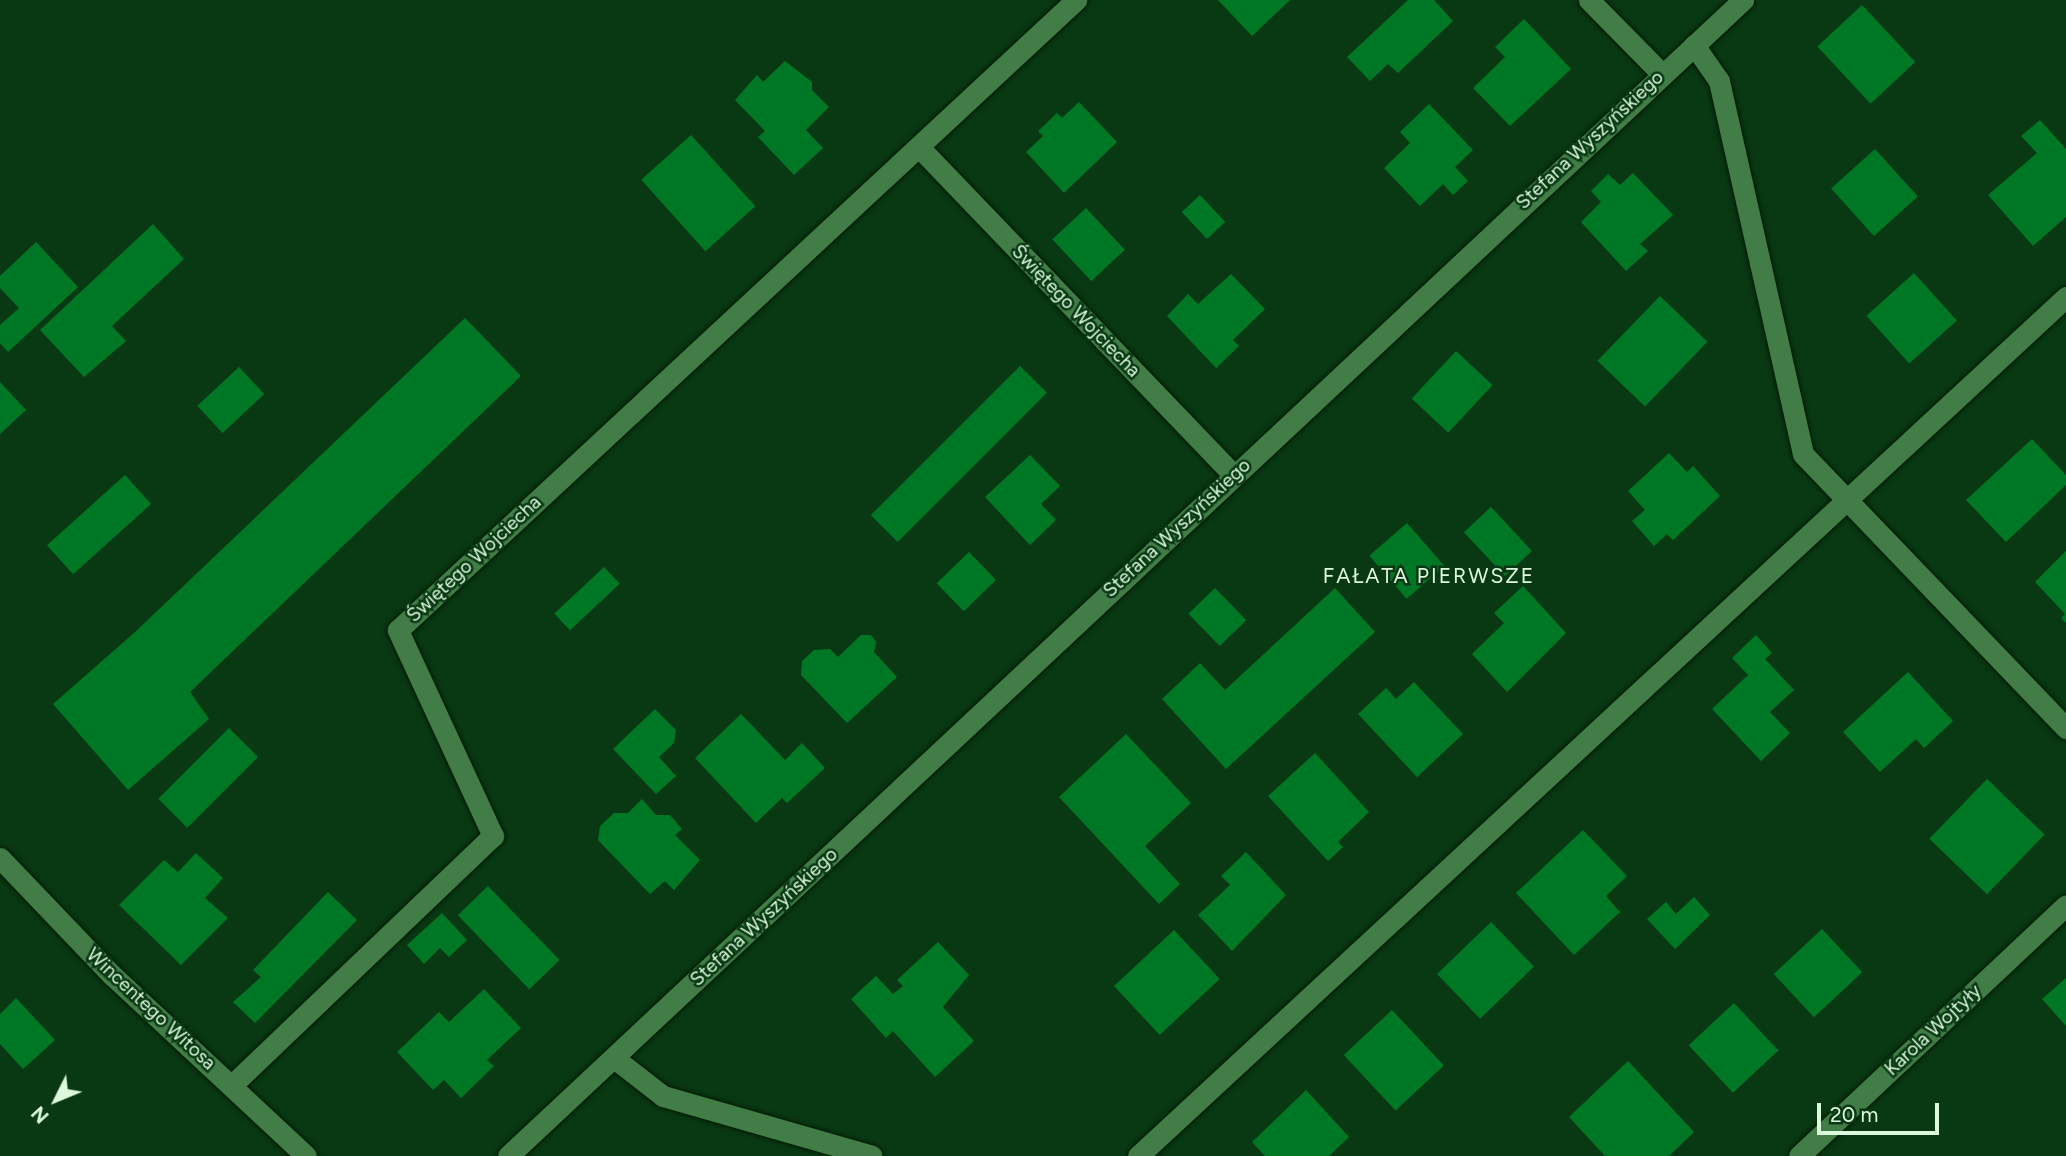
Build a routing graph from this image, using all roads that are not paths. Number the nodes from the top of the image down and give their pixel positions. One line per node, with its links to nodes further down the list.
1 (1076, 0): 6 (street, Świętego Wojciecha)
2 (1589, 0): 5 (street)
3 (1743, 0): 4 (street, Stefana Wyszyńskiego)
4 (1694, 45): 5 (street, Stefana Wyszyńskiego); 9 (street)
5 (1661, 73): 8 (street, Stefana Wyszyńskiego)
6 (919, 147): 8 (street, Świętego Wojciecha); 14 (street, Świętego Wojciecha)
7 (2066, 297): 9 (street)
8 (1233, 475): 13 (street, Stefana Wyszyńskiego)
9 (1845, 503): 10 (street); 18 (street)
10 (2066, 728)
11 (0, 858): 14 (street, Wincentego Witosa)
12 (2066, 905): 19 (street, Karola Wojtyły)
13 (614, 1058): 16 (street, Stefana Wyszyńskiego); 17 (street)
14 (232, 1085): 15 (street, Wincentego Witosa)
15 (306, 1156)
16 (508, 1156)
17 (872, 1156)
18 (1138, 1156)
19 (1799, 1156)

